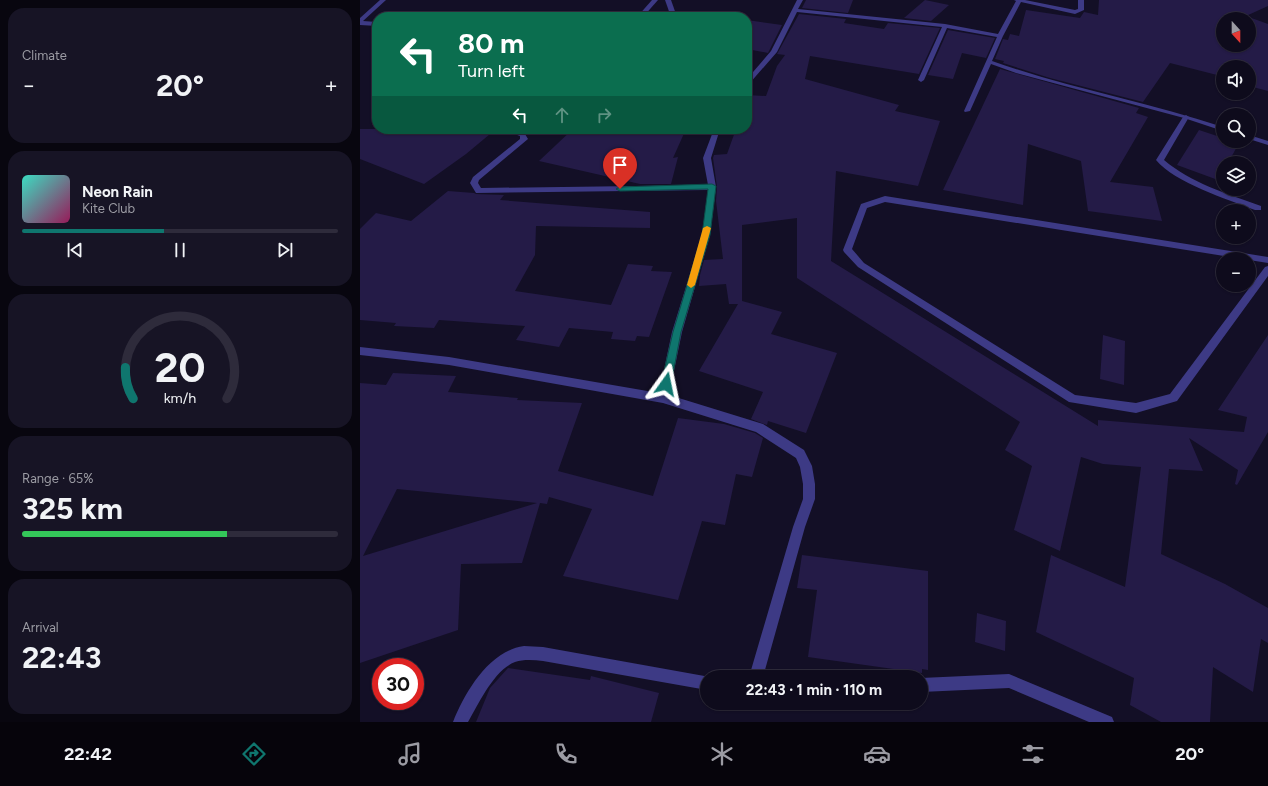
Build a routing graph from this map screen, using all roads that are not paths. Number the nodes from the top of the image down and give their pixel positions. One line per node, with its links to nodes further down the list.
1 (383, 0): 10 (street)
2 (655, 0): 8 (street)
3 (668, 0): 9 (street)
4 (800, 0): 7 (street)
5 (1018, 0): 6 (street); 13 (street)
6 (1081, 0)
7 (796, 10): 12 (street); 15 (street)
8 (644, 12)
9 (672, 12)
10 (360, 22): 11 (street)
11 (372, 23)
12 (945, 26): 13 (street); 16 (street)
13 (1000, 36): 14 (street)
14 (990, 62): 17 (street); 18 (street)
15 (752, 77)
16 (921, 80)
17 (967, 111)
18 (1186, 117): 19 (street); 25 (street)
19 (1216, 127)
20 (520, 134): 24 (street)
21 (715, 134): 24 (street)
22 (1256, 139): 23 (street)
23 (1268, 143)
24 (712, 186): 29 (street)
25 (1258, 208)
26 (1268, 260): 27 (street)
27 (1268, 269)
28 (360, 351): 29 (street)
29 (663, 398): 30 (street)
30 (758, 670)
31 (700, 682): 33 (street)
32 (928, 685): 34 (street)
33 (460, 722)
34 (1107, 722)

